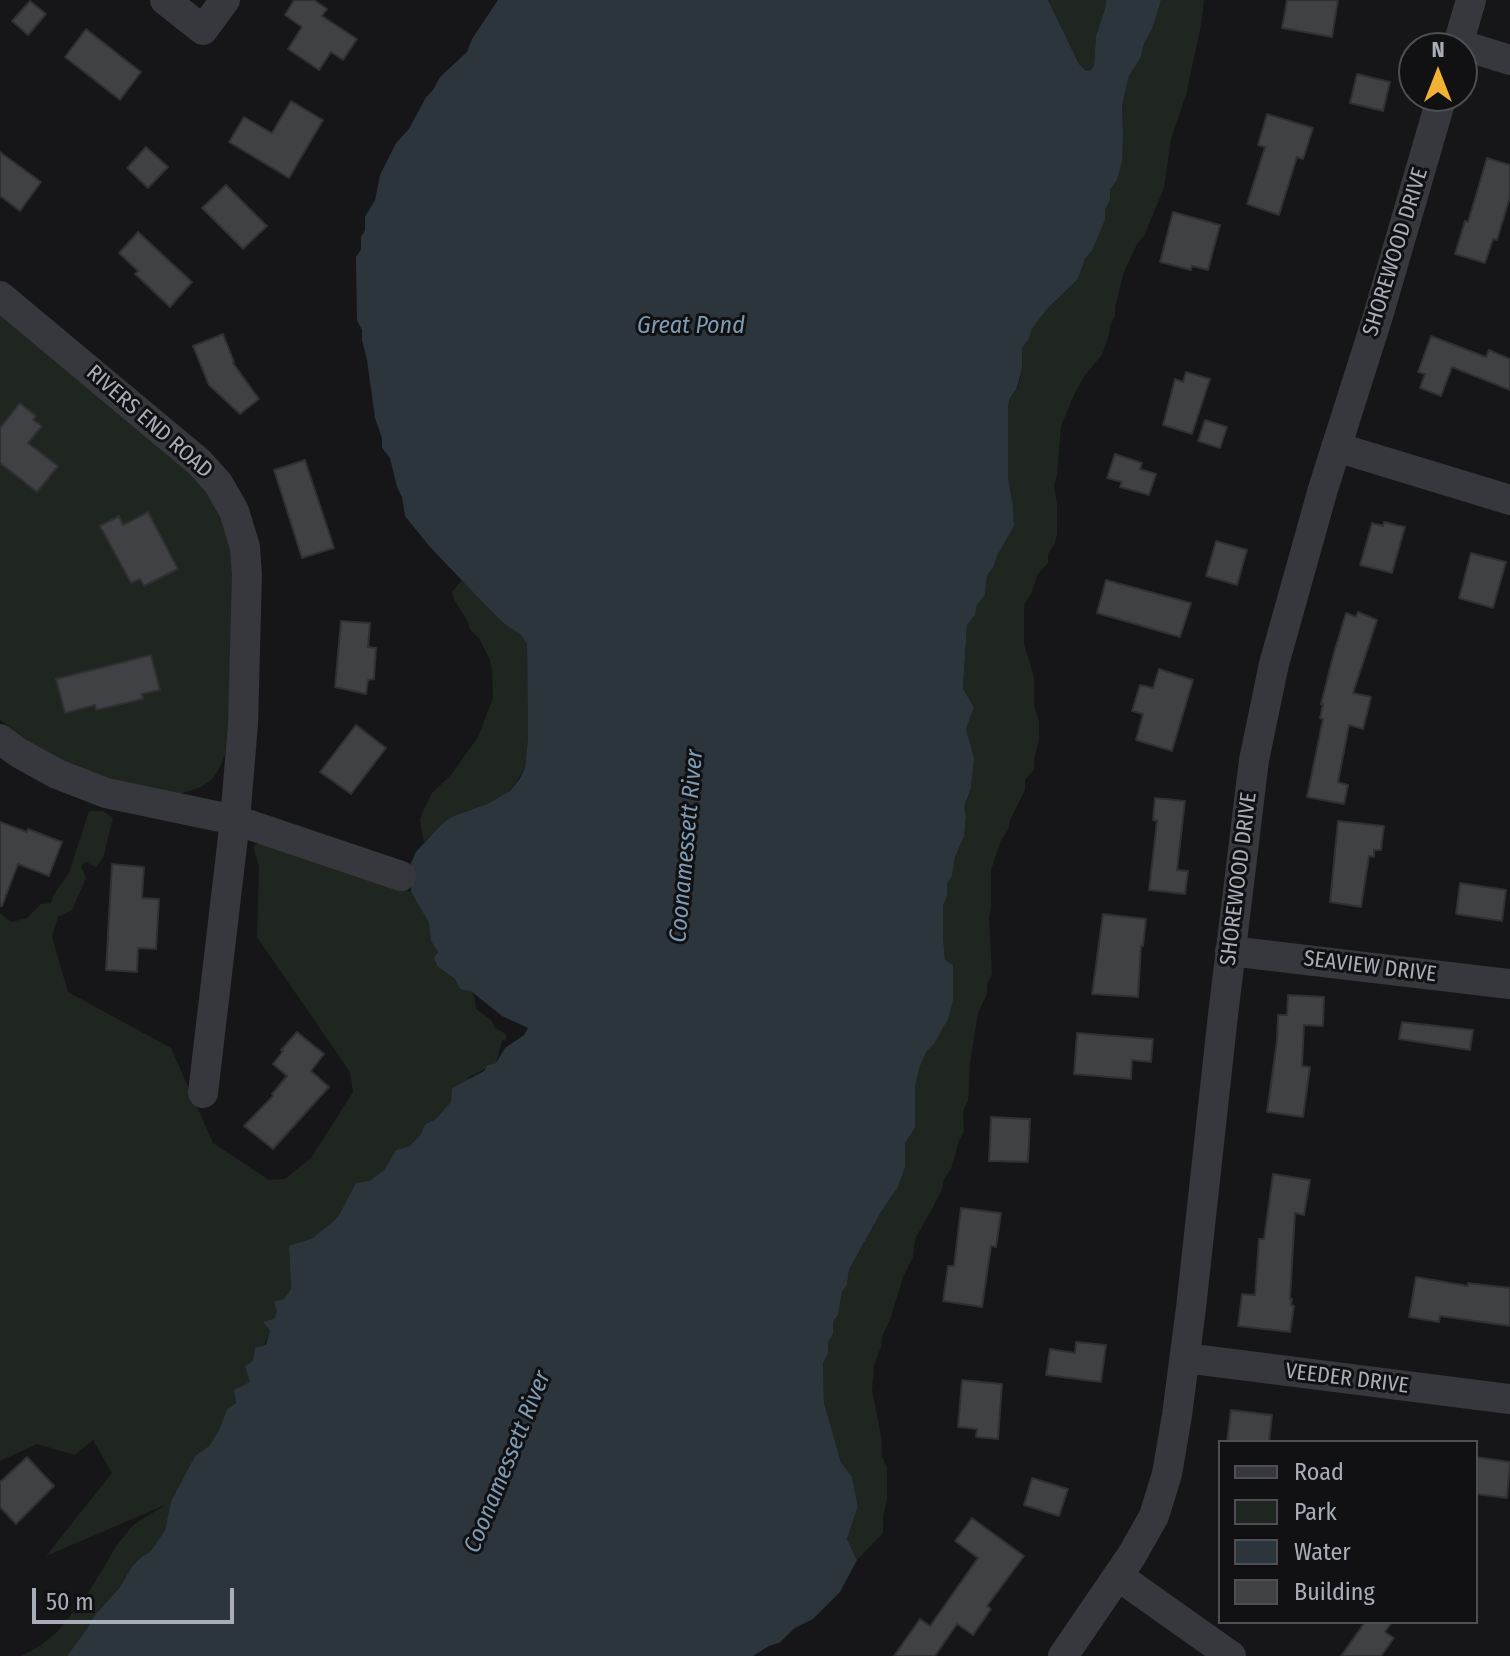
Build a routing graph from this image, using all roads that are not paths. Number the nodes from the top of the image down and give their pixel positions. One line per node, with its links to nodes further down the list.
1 (165, 0): 2 (street)
2 (225, 0)
3 (1471, 0): 4 (street)
4 (1461, 32)
5 (1478, 52): 6 (street)
6 (1510, 60)
7 (1437, 112): 9 (street, SHOREWOOD DRIVE)
8 (0, 296): 12 (street, RIVERS END ROAD)
9 (1336, 447): 10 (street); 14 (street, SHOREWOOD DRIVE)
10 (1510, 500)
11 (0, 739): 12 (street)
12 (235, 820): 13 (street); 16 (street, RIVERS END ROAD)
13 (401, 876)
14 (1230, 951): 15 (street, SEAVIEW DRIVE); 17 (street, SHOREWOOD DRIVE)
15 (1510, 984)
16 (203, 1093)
17 (1185, 1358): 18 (street, VEEDER DRIVE); 19 (street, SHOREWOOD DRIVE)
18 (1510, 1399)
19 (1118, 1576): 20 (street, SHOREWOOD DRIVE); 21 (street)
20 (1063, 1656)
21 (1231, 1656)

